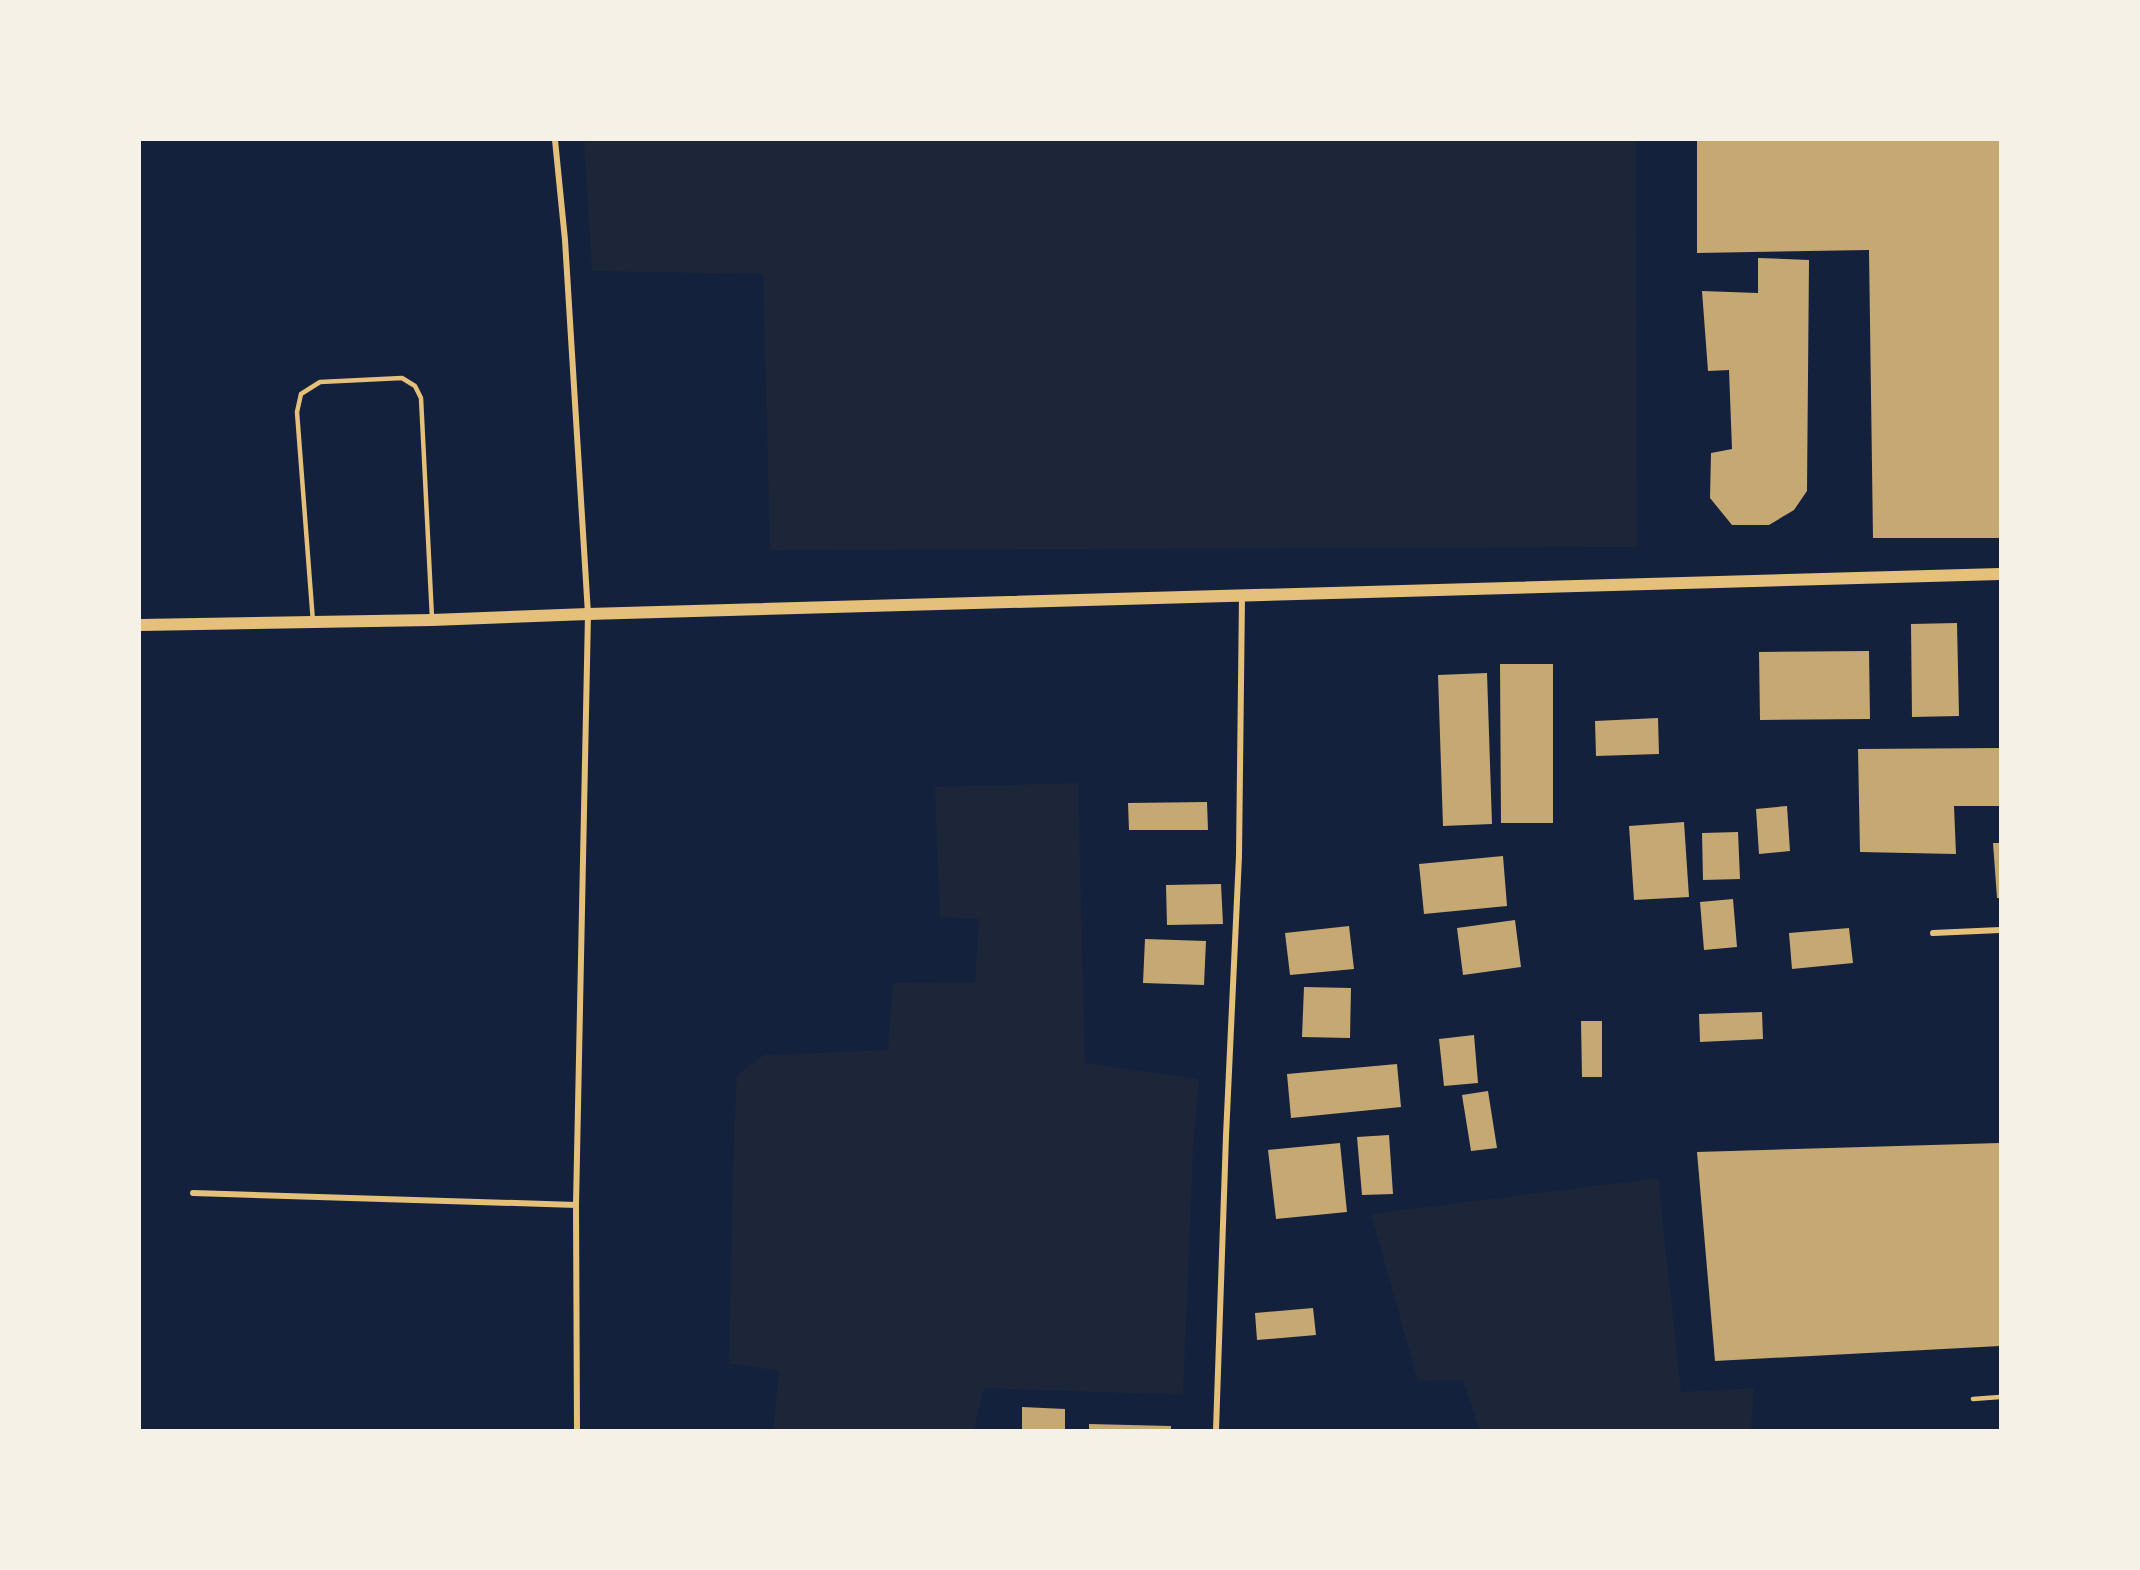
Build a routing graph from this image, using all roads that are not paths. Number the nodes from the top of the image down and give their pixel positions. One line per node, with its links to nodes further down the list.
1 (555, 140): 4 (street)
2 (2001, 574): 3 (main road)
3 (1242, 595): 4 (main road); 15 (street)
4 (588, 614): 5 (main road); 11 (street)
5 (432, 620): 6 (main road); 6 (lane)
6 (313, 622): 7 (main road)
7 (140, 625)
8 (2001, 930): 9 (street)
9 (1933, 933)
10 (193, 1193): 11 (street)
11 (576, 1205): 14 (street)
12 (2001, 1397): 13 (lane)
13 (1973, 1399)
14 (577, 1431)
15 (1216, 1431)

